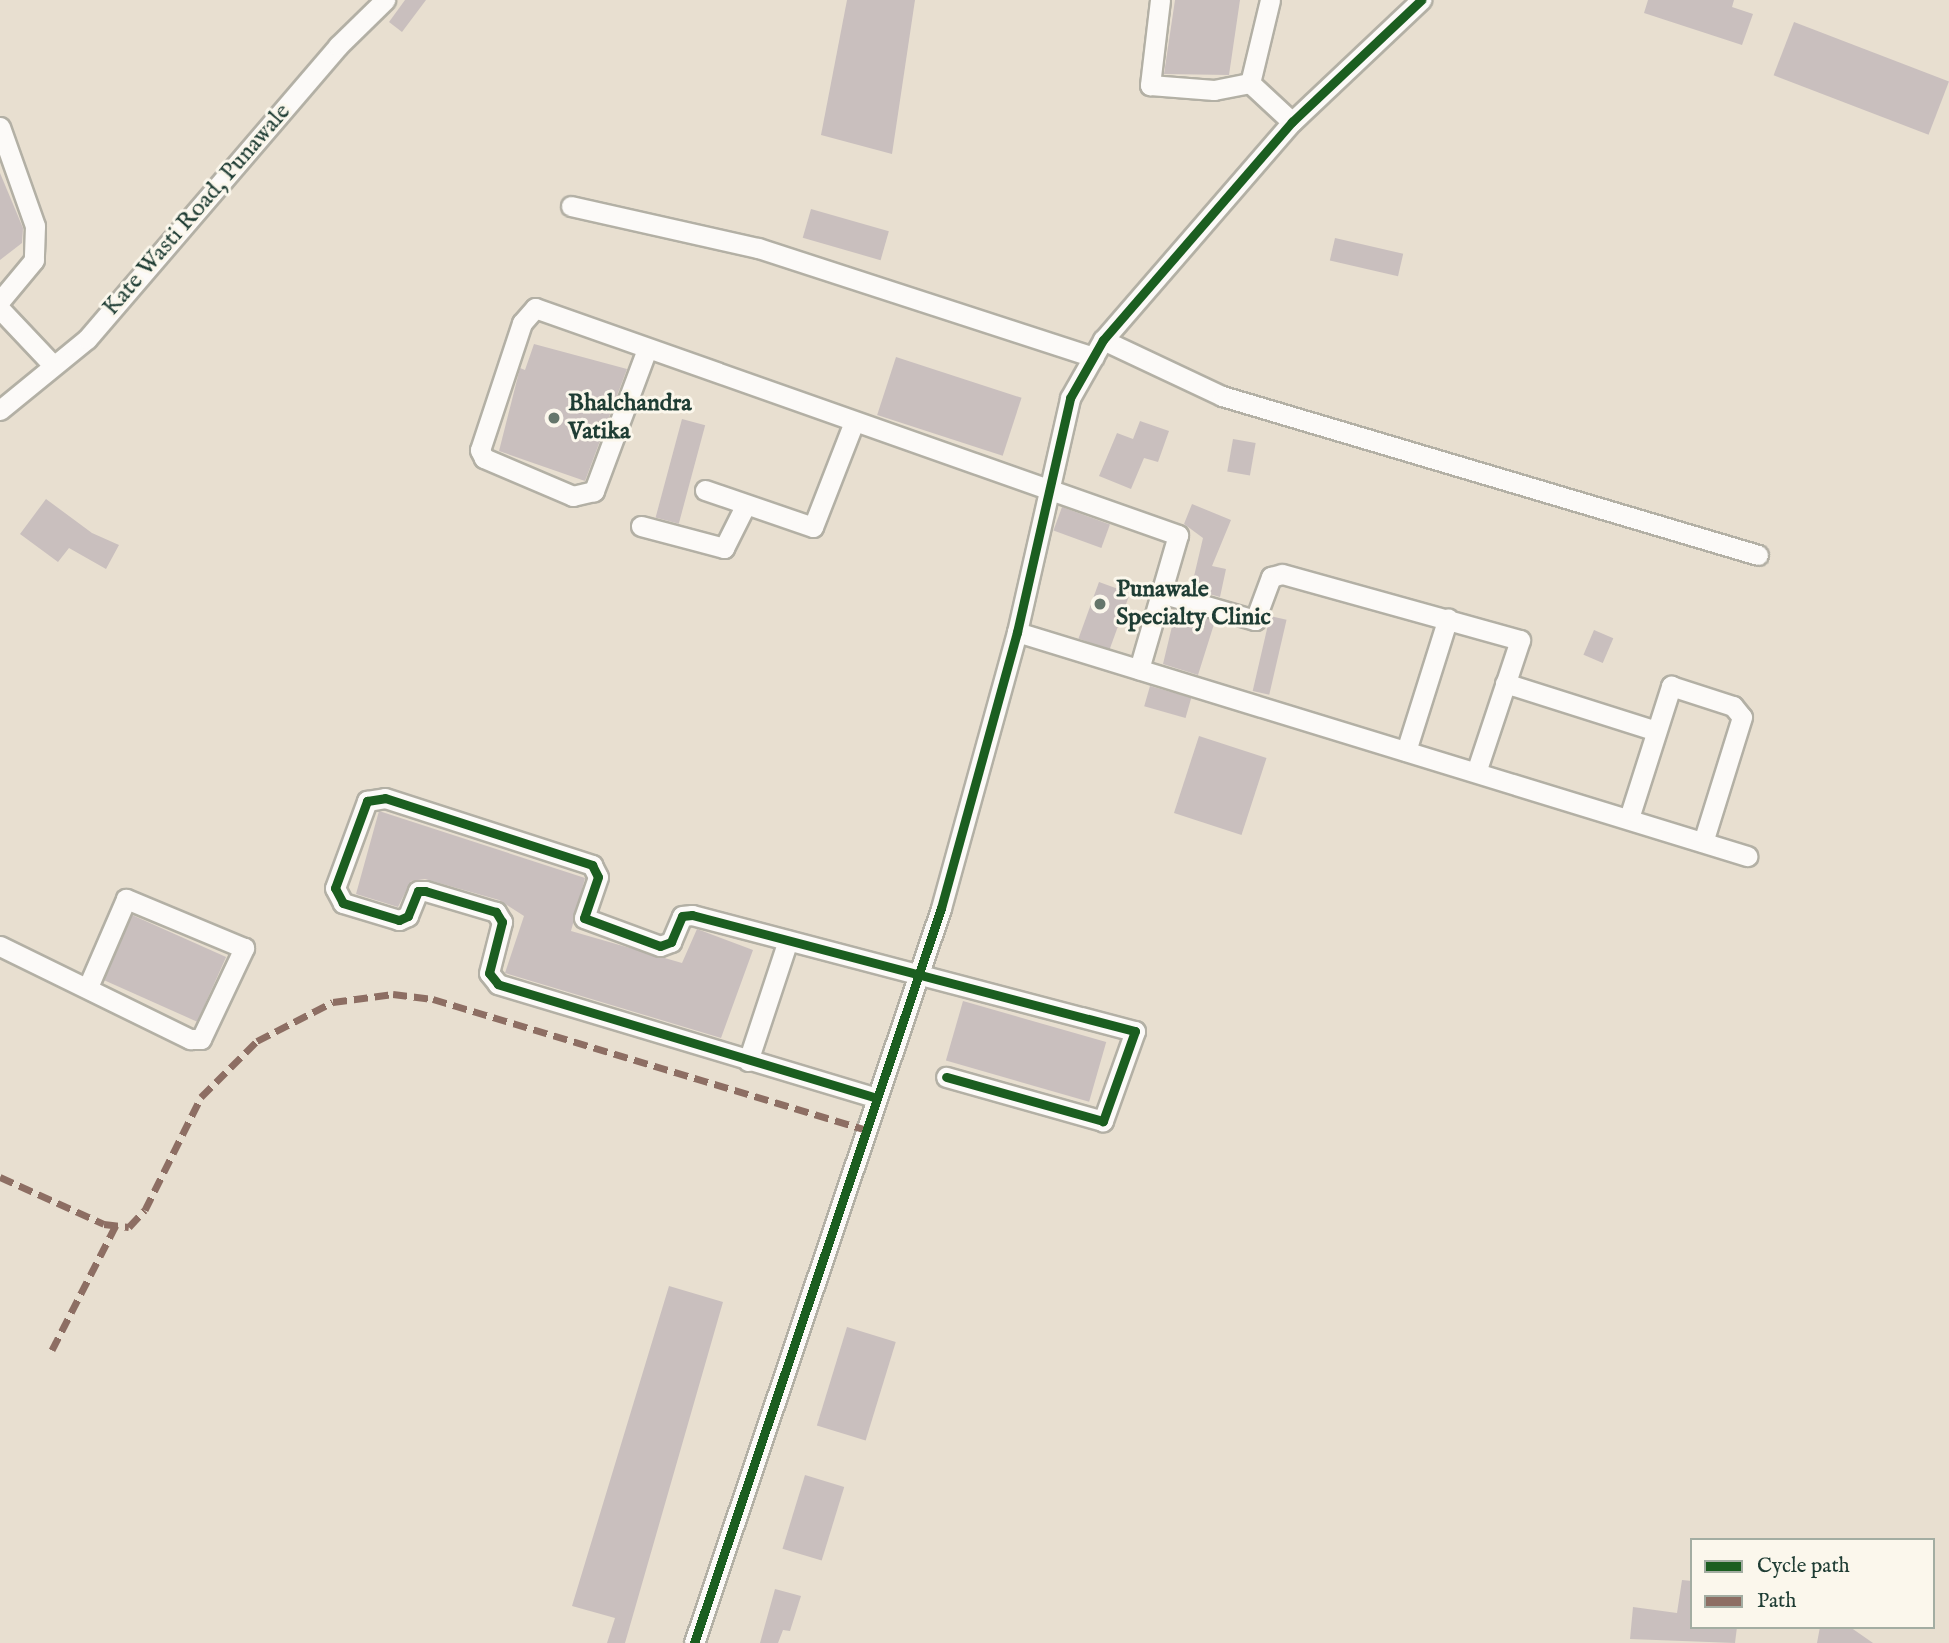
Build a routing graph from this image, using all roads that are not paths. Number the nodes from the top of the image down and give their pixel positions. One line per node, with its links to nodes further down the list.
1 (385, 0): 13 (street, Kate Wasti Road, Punawale)
2 (1160, 0): 5 (street)
3 (1270, 0): 5 (street)
4 (1422, 0): 6 (street)
5 (1250, 83): 6 (street)
6 (1292, 122): 11 (street)
7 (0, 127): 9 (street)
8 (571, 206): 11 (street)
9 (0, 302)
10 (0, 309): 13 (street)
11 (1098, 348): 17 (street); 20 (street)
12 (647, 349): 12 (street); 15 (street)
13 (53, 365): 14 (street, Kate Wasti Road, Punawale)
14 (0, 410)
15 (853, 422): 17 (street); 18 (street)
16 (705, 490): 18 (street)
17 (1048, 492): 21 (street); 23 (street)
18 (745, 506): 19 (street)
19 (641, 526)
20 (1758, 555)
21 (1161, 593): 22 (street); 24 (street)
22 (1448, 618): 25 (street); 27 (street)
23 (1017, 632): 24 (street); 34 (street)
24 (1139, 669): 27 (street)
25 (1505, 683): 26 (street); 28 (street)
26 (1656, 731): 29 (street); 30 (street)
27 (1406, 751): 28 (street)
28 (1476, 772): 29 (street)
29 (1629, 818): 30 (street)
30 (1703, 842): 31 (street)
31 (1747, 856)
32 (788, 940): 34 (street); 36 (street); 36 (street)
33 (0, 946): 35 (street)
34 (919, 974): 37 (street); 38 (street)
35 (88, 987): 35 (street)
36 (748, 1061): 38 (street)
37 (946, 1077)
38 (877, 1098): 39 (street)
39 (694, 1643)

